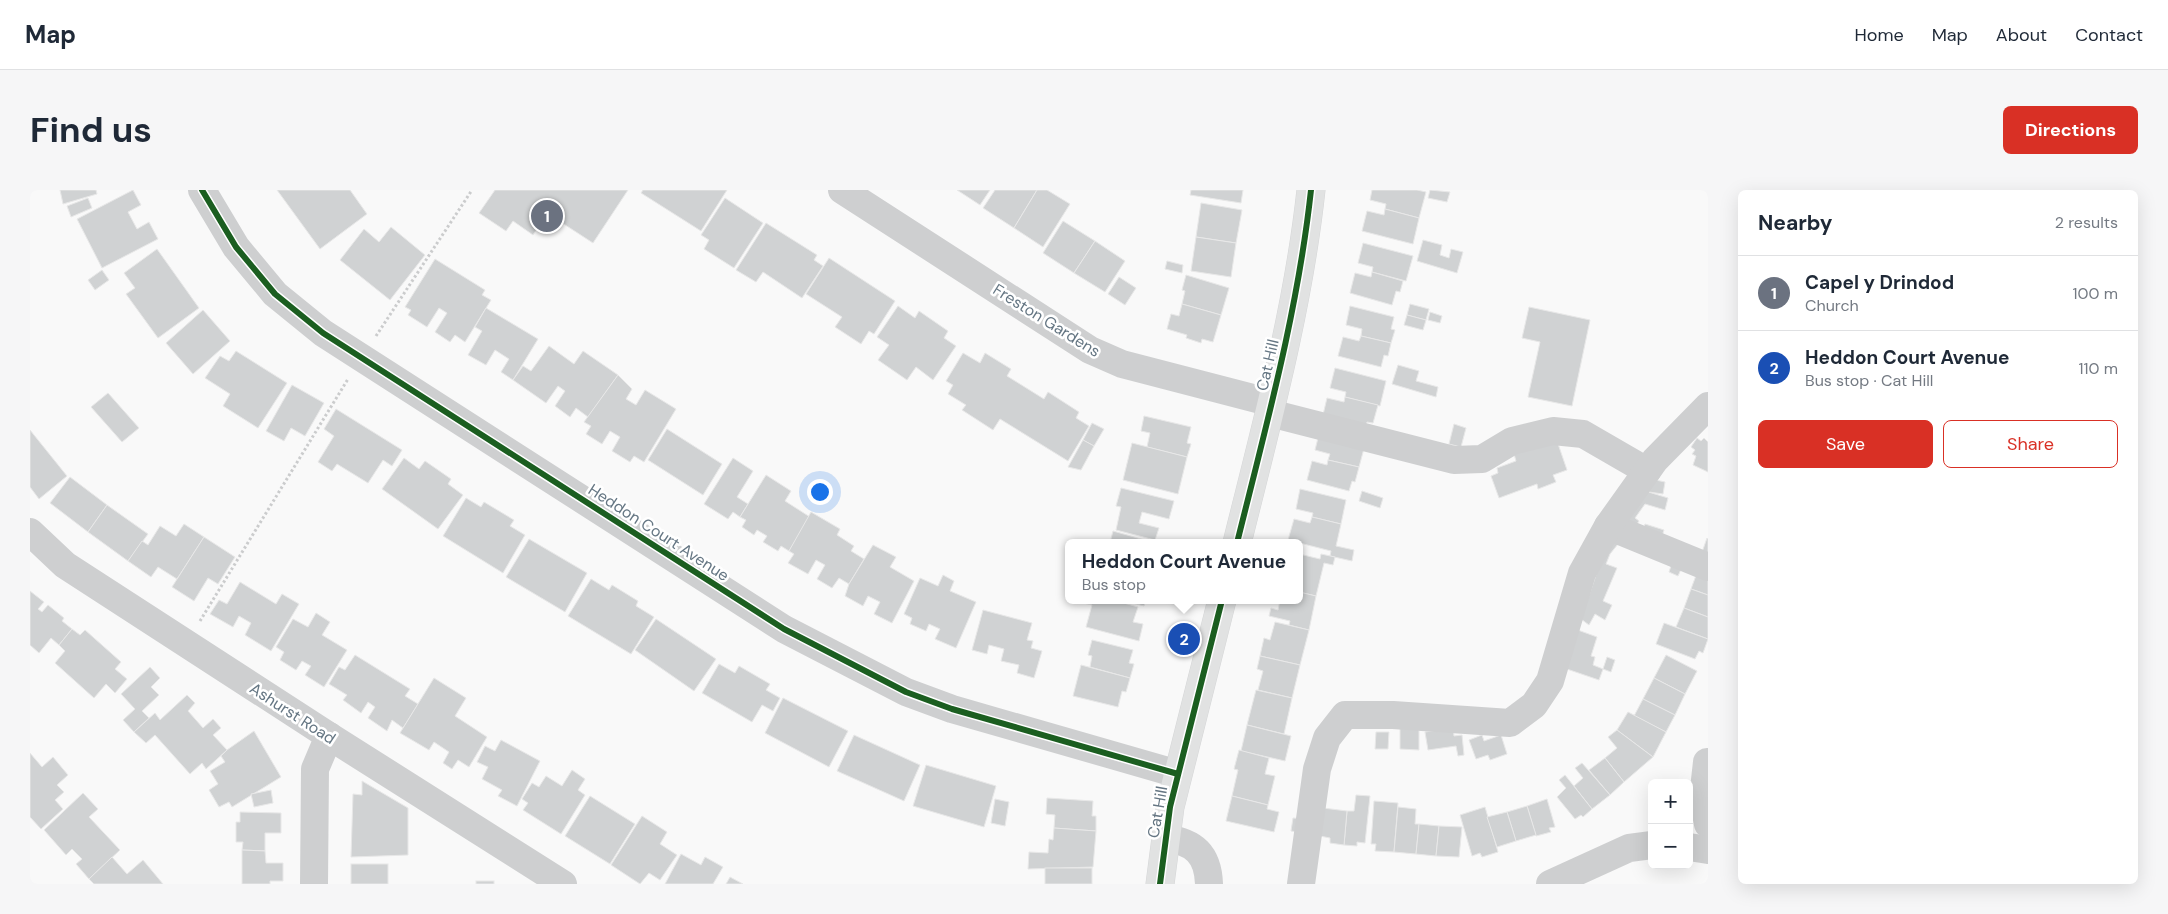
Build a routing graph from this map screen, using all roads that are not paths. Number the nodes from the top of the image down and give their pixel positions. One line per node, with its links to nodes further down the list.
1 (202, 190): 14 (street, Heddon Court Avenue)
2 (842, 190): 5 (street, Freston Gardens)
3 (1311, 190): 5 (main road, Cat Hill)
4 (1708, 406): 6 (street)
5 (1271, 408): 6 (street, Cat Hill); 9 (main road, Cat Hill)
6 (1647, 471): 7 (street)
7 (1608, 526): 10 (street); 27 (street)
8 (30, 532): 12 (street, Ashurst Road)
9 (1238, 539)
10 (1708, 567)
11 (1221, 604): 14 (main road, Cat Hill)
12 (329, 736): 23 (street); 24 (street, Ashurst Road)
13 (1708, 762): 15 (street); 16 (street)
14 (1178, 774): 18 (main road, Cat Hill)
15 (1693, 781)
16 (1708, 824)
17 (1648, 832): 19 (street)
18 (1166, 838): 25 (main road, Cat Hill); 26 (street)
19 (1640, 847): 22 (street)
20 (1693, 848): 21 (street)
21 (1708, 850)
22 (1560, 882)
23 (314, 884)
24 (563, 884)
25 (1160, 884)
26 (1211, 884)
27 (1301, 884)

